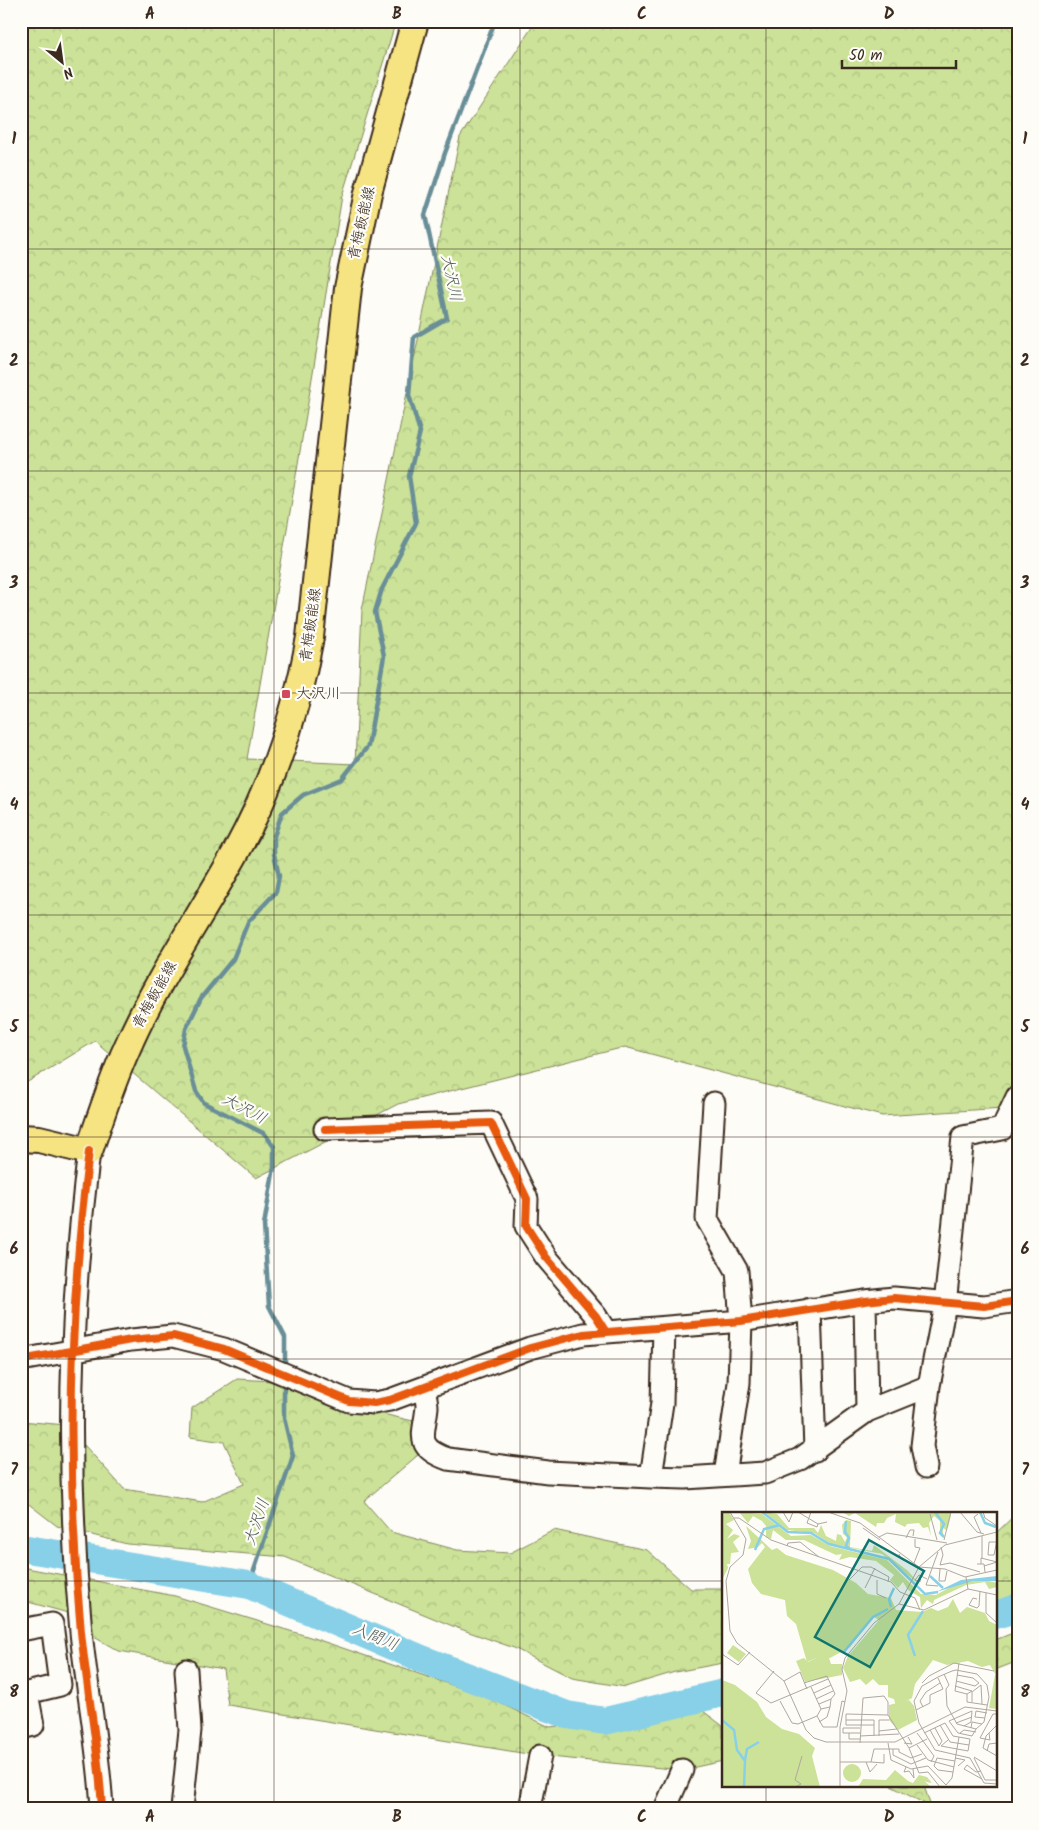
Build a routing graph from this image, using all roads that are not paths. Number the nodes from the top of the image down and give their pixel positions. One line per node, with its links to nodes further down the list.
1 (415, 21): 6 (main road, 青梅飯能線)
2 (1017, 1097): 9 (street)
3 (714, 1103): 11 (street)
4 (325, 1129): 13 (street)
5 (21, 1138): 6 (main road)
6 (89, 1151): 14 (street)
7 (864, 1301): 9 (street); 10 (street); 18 (street)
8 (1018, 1301): 9 (street)
9 (945, 1304): 16 (street)
10 (810, 1309): 11 (street); 19 (street)
11 (741, 1321): 12 (street); 21 (street)
12 (664, 1328): 13 (street); 22 (street)
13 (606, 1332): 17 (street)
14 (73, 1352): 15 (street); 17 (street); 28 (street)
15 (21, 1360)
16 (929, 1386): 18 (street); 20 (street)
17 (424, 1388): 22 (street)
18 (867, 1411): 19 (street)
19 (815, 1450): 21 (street)
20 (926, 1467)
21 (725, 1475): 22 (street)
22 (651, 1477)
23 (21, 1630): 25 (street)
24 (186, 1670): 29 (street)
25 (21, 1728)
26 (540, 1756): 30 (street)
27 (682, 1770): 31 (street)
28 (102, 1809)
29 (182, 1809)
30 (530, 1809)
31 (666, 1809)

